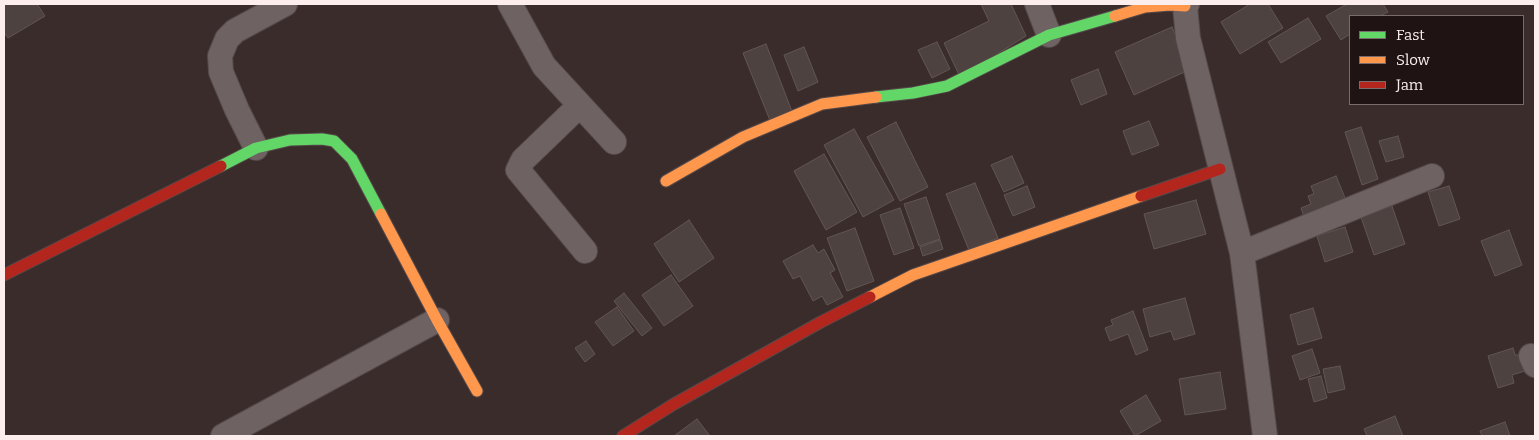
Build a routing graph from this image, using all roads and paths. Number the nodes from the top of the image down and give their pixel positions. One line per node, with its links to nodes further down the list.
1 (285, 4): 8 (street)
2 (510, 4): 6 (street)
3 (1037, 4): 5 (street)
4 (1186, 5): 5 (street); 9 (street)
5 (1049, 35): 11 (street)
6 (580, 105): 7 (street); 12 (street)
7 (614, 142)
8 (256, 148): 14 (street); 15 (street)
9 (1220, 169): 13 (street); 18 (street)
10 (1432, 176): 13 (street)
11 (666, 181)
12 (585, 251)
13 (1242, 253): 19 (street)
14 (4, 275)
15 (436, 320): 16 (street); 17 (street)
16 (477, 391)
17 (223, 436)
18 (623, 436)
19 (1265, 436)

